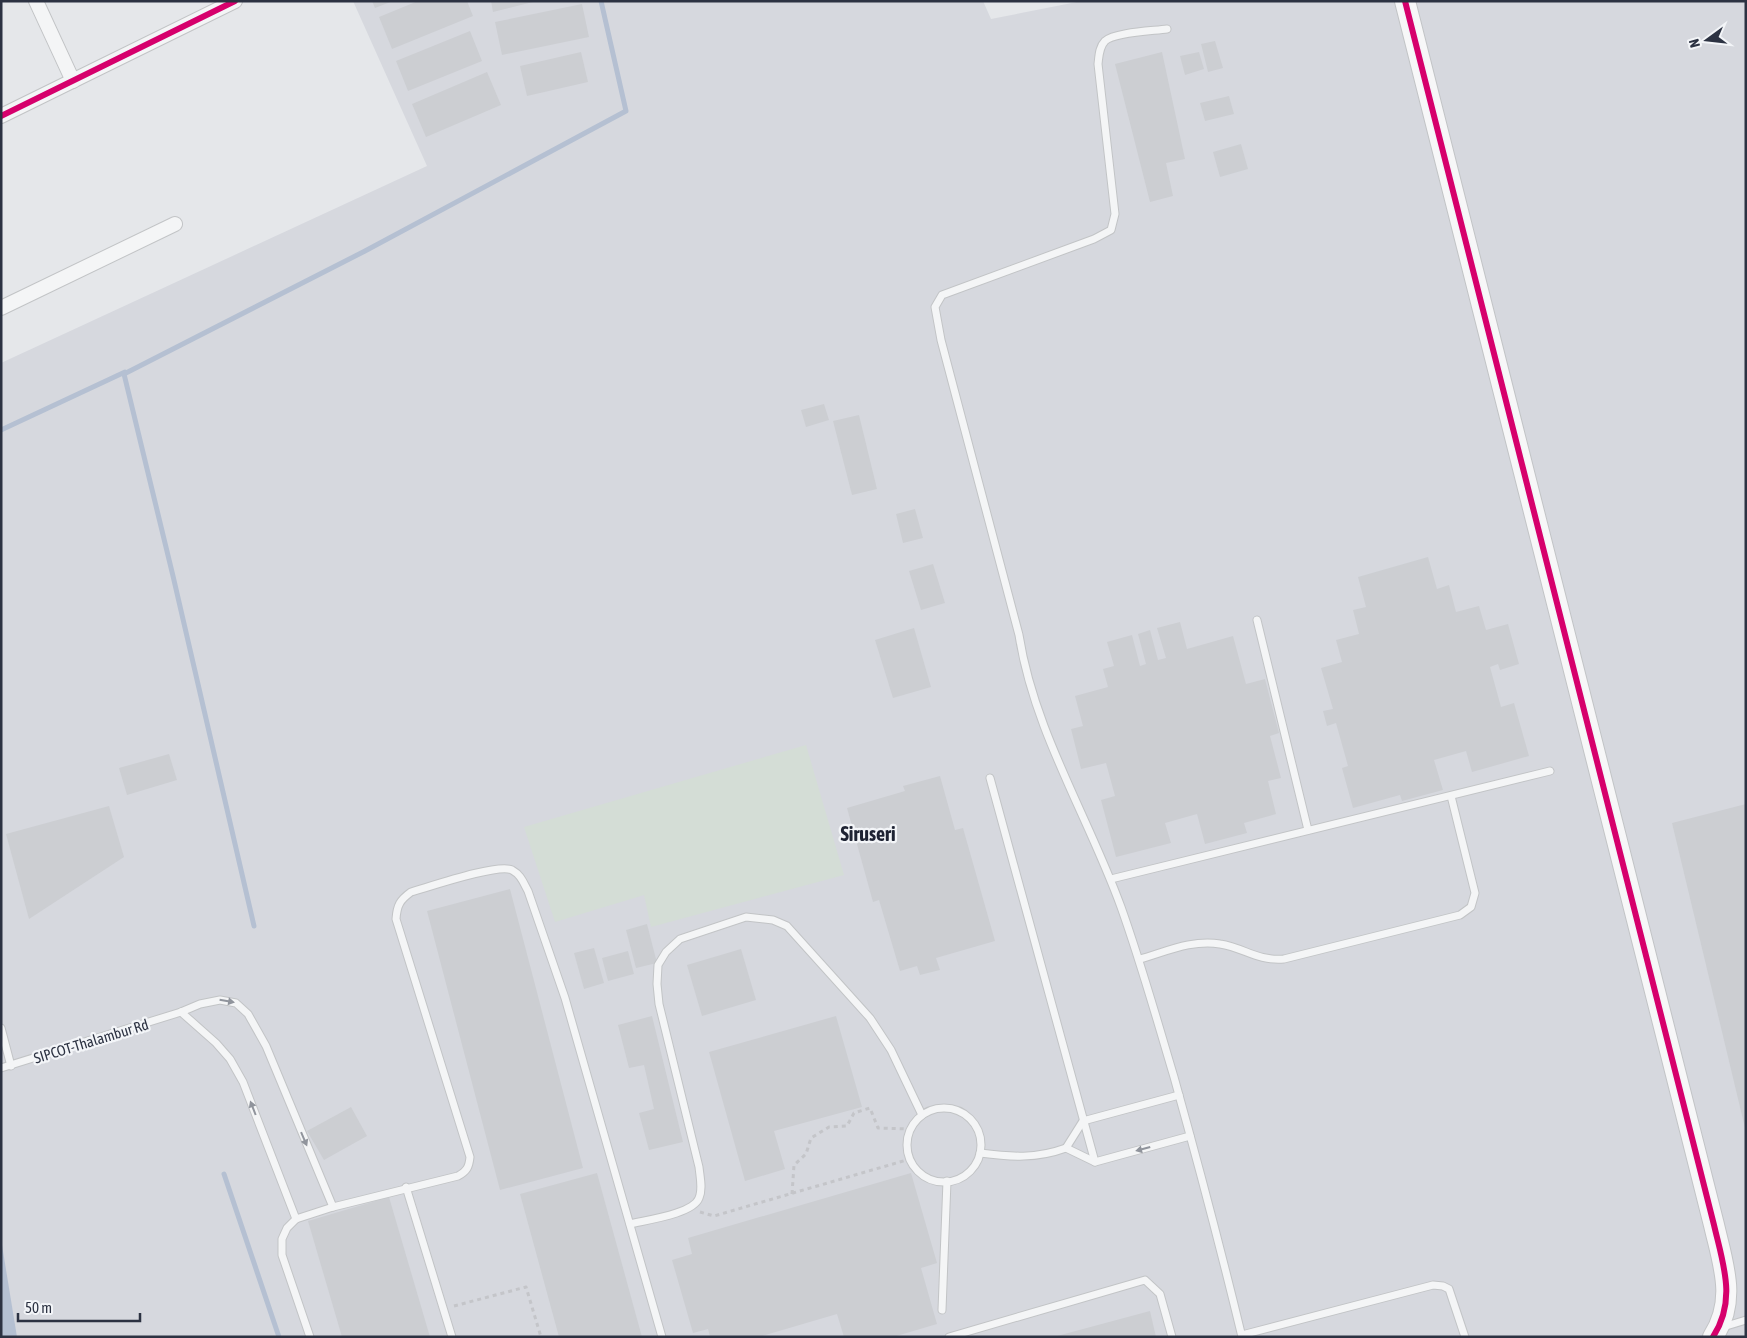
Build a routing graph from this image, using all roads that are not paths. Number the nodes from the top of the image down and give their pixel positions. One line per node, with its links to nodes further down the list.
1 (36, 1): 6 (street)
2 (236, 1): 4 (street)
3 (1405, 1): 35 (street)
4 (216, 6): 6 (street)
5 (1167, 29): 15 (lane)
6 (73, 81): 7 (street)
7 (1, 116)
8 (175, 224): 9 (street)
9 (1, 308)
10 (1257, 620): 14 (lane)
11 (1550, 771): 13 (lane)
12 (990, 778): 23 (lane)
13 (1451, 796): 14 (lane); 16 (lane)
14 (1308, 830): 15 (lane)
15 (1111, 879): 16 (lane)
16 (1140, 959): 21 (lane)
17 (181, 1012): 19 (lane, SIPCOT-Thalambur Rd); 30 (lane, SIPCOT-Thalambur Rd, one-way to 30); 31 (lane, one-way to 17)
18 (1, 1028): 19 (lane)
19 (11, 1066): 20 (lane, SIPCOT-Thalambur Rd)
20 (1, 1068)
21 (1179, 1095): 23 (lane); 24 (lane)
22 (922, 1115): 26 (lane); 28 (lane); 32 (lane)
23 (1084, 1121): 25 (lane); 27 (lane)
24 (1190, 1136): 27 (lane, one-way to 27); 36 (lane)
25 (1066, 1148): 26 (lane); 27 (lane)
26 (980, 1153): 28 (lane)
27 (1095, 1162)
28 (948, 1181): 33 (lane)
29 (406, 1187): 30 (lane); 32 (lane); 38 (lane)
30 (333, 1207): 31 (lane)
31 (296, 1219): 37 (lane)
32 (630, 1224): 39 (lane)
33 (942, 1310)
34 (1746, 1320): 35 (lane)
35 (1716, 1333)
36 (1242, 1336): 42 (lane)
37 (310, 1337)
38 (452, 1337)
39 (662, 1337)
40 (949, 1337): 41 (lane)
41 (1172, 1337)
42 (1465, 1337)

